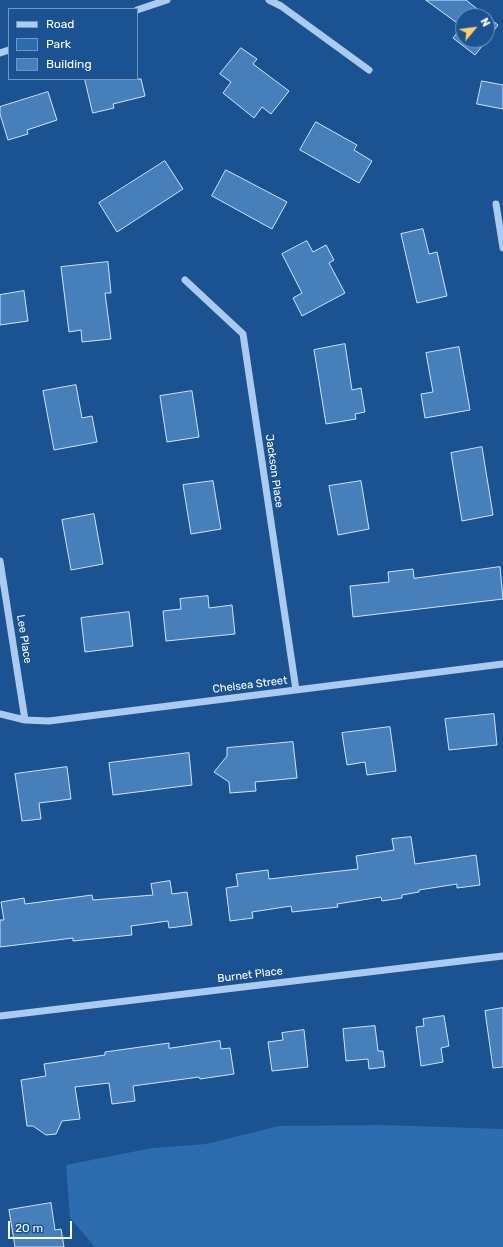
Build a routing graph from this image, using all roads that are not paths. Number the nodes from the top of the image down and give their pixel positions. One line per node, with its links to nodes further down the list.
1 (167, 0): 3 (street)
2 (269, 0): 4 (street)
3 (138, 10)
4 (369, 70)
5 (496, 204): 6 (street)
6 (503, 248)
7 (185, 280): 10 (street, Jackson Place)
8 (0, 561): 12 (street, Lee Place)
9 (503, 664): 10 (street, Chelsea Street)
10 (296, 690): 12 (street, Chelsea Street)
11 (0, 714): 12 (street, Chelsea Street)
12 (25, 720)
13 (503, 956): 14 (street, Burnet Place)
14 (0, 1016)

